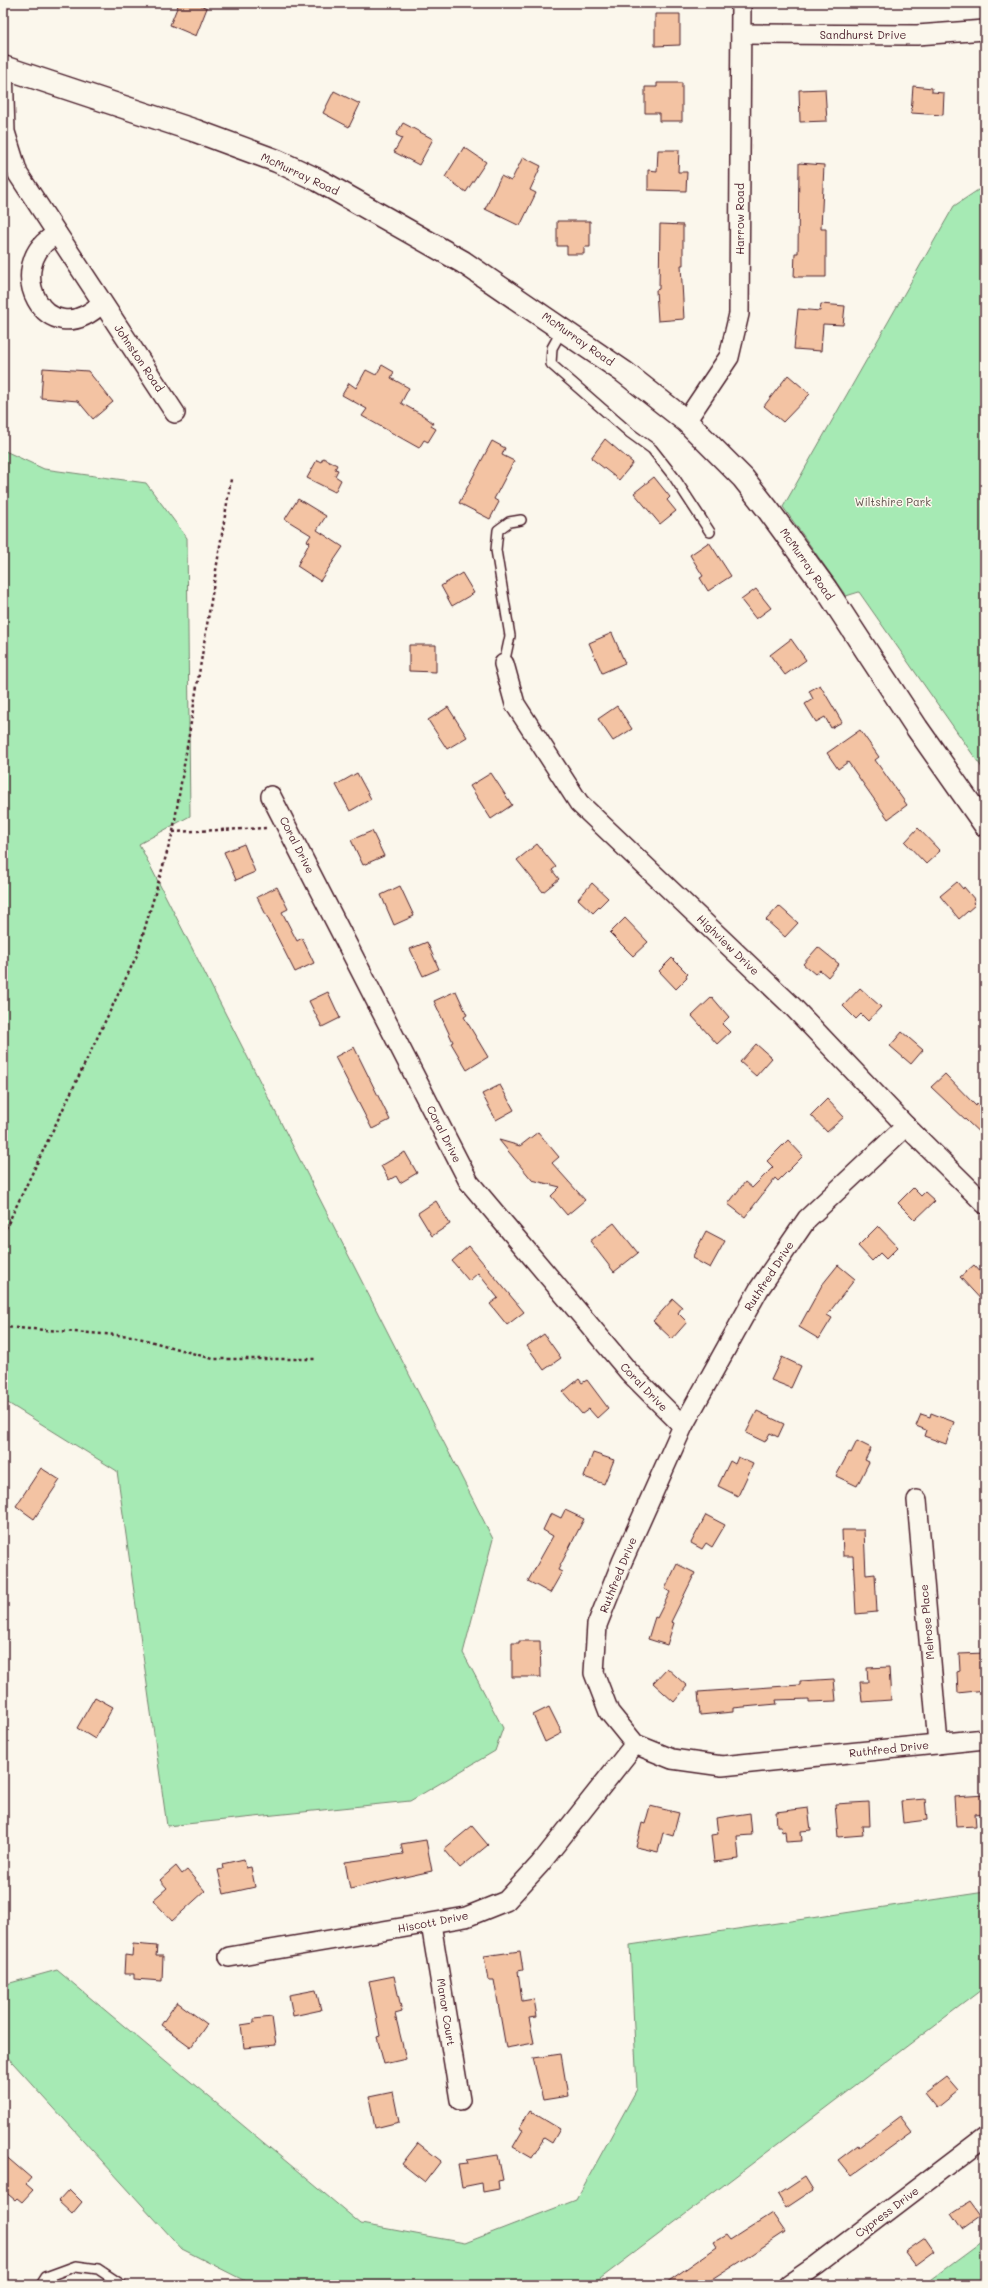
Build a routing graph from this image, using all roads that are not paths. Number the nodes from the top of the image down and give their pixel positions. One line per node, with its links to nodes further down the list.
1 (741, 3): 3 (street, Harrow Road)
2 (985, 30): 3 (street, Sandhurst Drive)
3 (741, 34): 9 (street, Harrow Road)
4 (3, 67): 5 (street, Johnston Road); 7 (main road, McMurray Road)
5 (57, 234): 6 (street, Johnston Road); 6 (street)
6 (102, 303): 8 (street, Johnston Road)
7 (562, 329): 9 (main road, McMurray Road); 11 (lane)
8 (176, 413)
9 (686, 421): 14 (main road, McMurray Road)
10 (521, 520): 12 (lane)
11 (710, 532)
12 (504, 664): 15 (street, Highview Drive)
13 (271, 796): 17 (street, Coral Drive)
14 (985, 825)
15 (906, 1126): 16 (street, Highview Drive); 17 (street, Ruthfred Drive)
16 (985, 1204)
17 (683, 1426): 20 (street, Ruthfred Drive)
18 (917, 1500): 21 (street, Melrose Place)
19 (985, 1739): 21 (street, Ruthfred Drive)
20 (634, 1744): 21 (street, Ruthfred Drive); 22 (street, Hiscott Drive)
21 (938, 1744)
22 (431, 1924): 23 (street, Hiscott Drive); 24 (street, Manor Court)
23 (228, 1957)
24 (460, 2100)
25 (985, 2137): 28 (street, Cypress Drive)
26 (41, 2285): 27 (lane)
27 (122, 2285)
28 (788, 2285)

